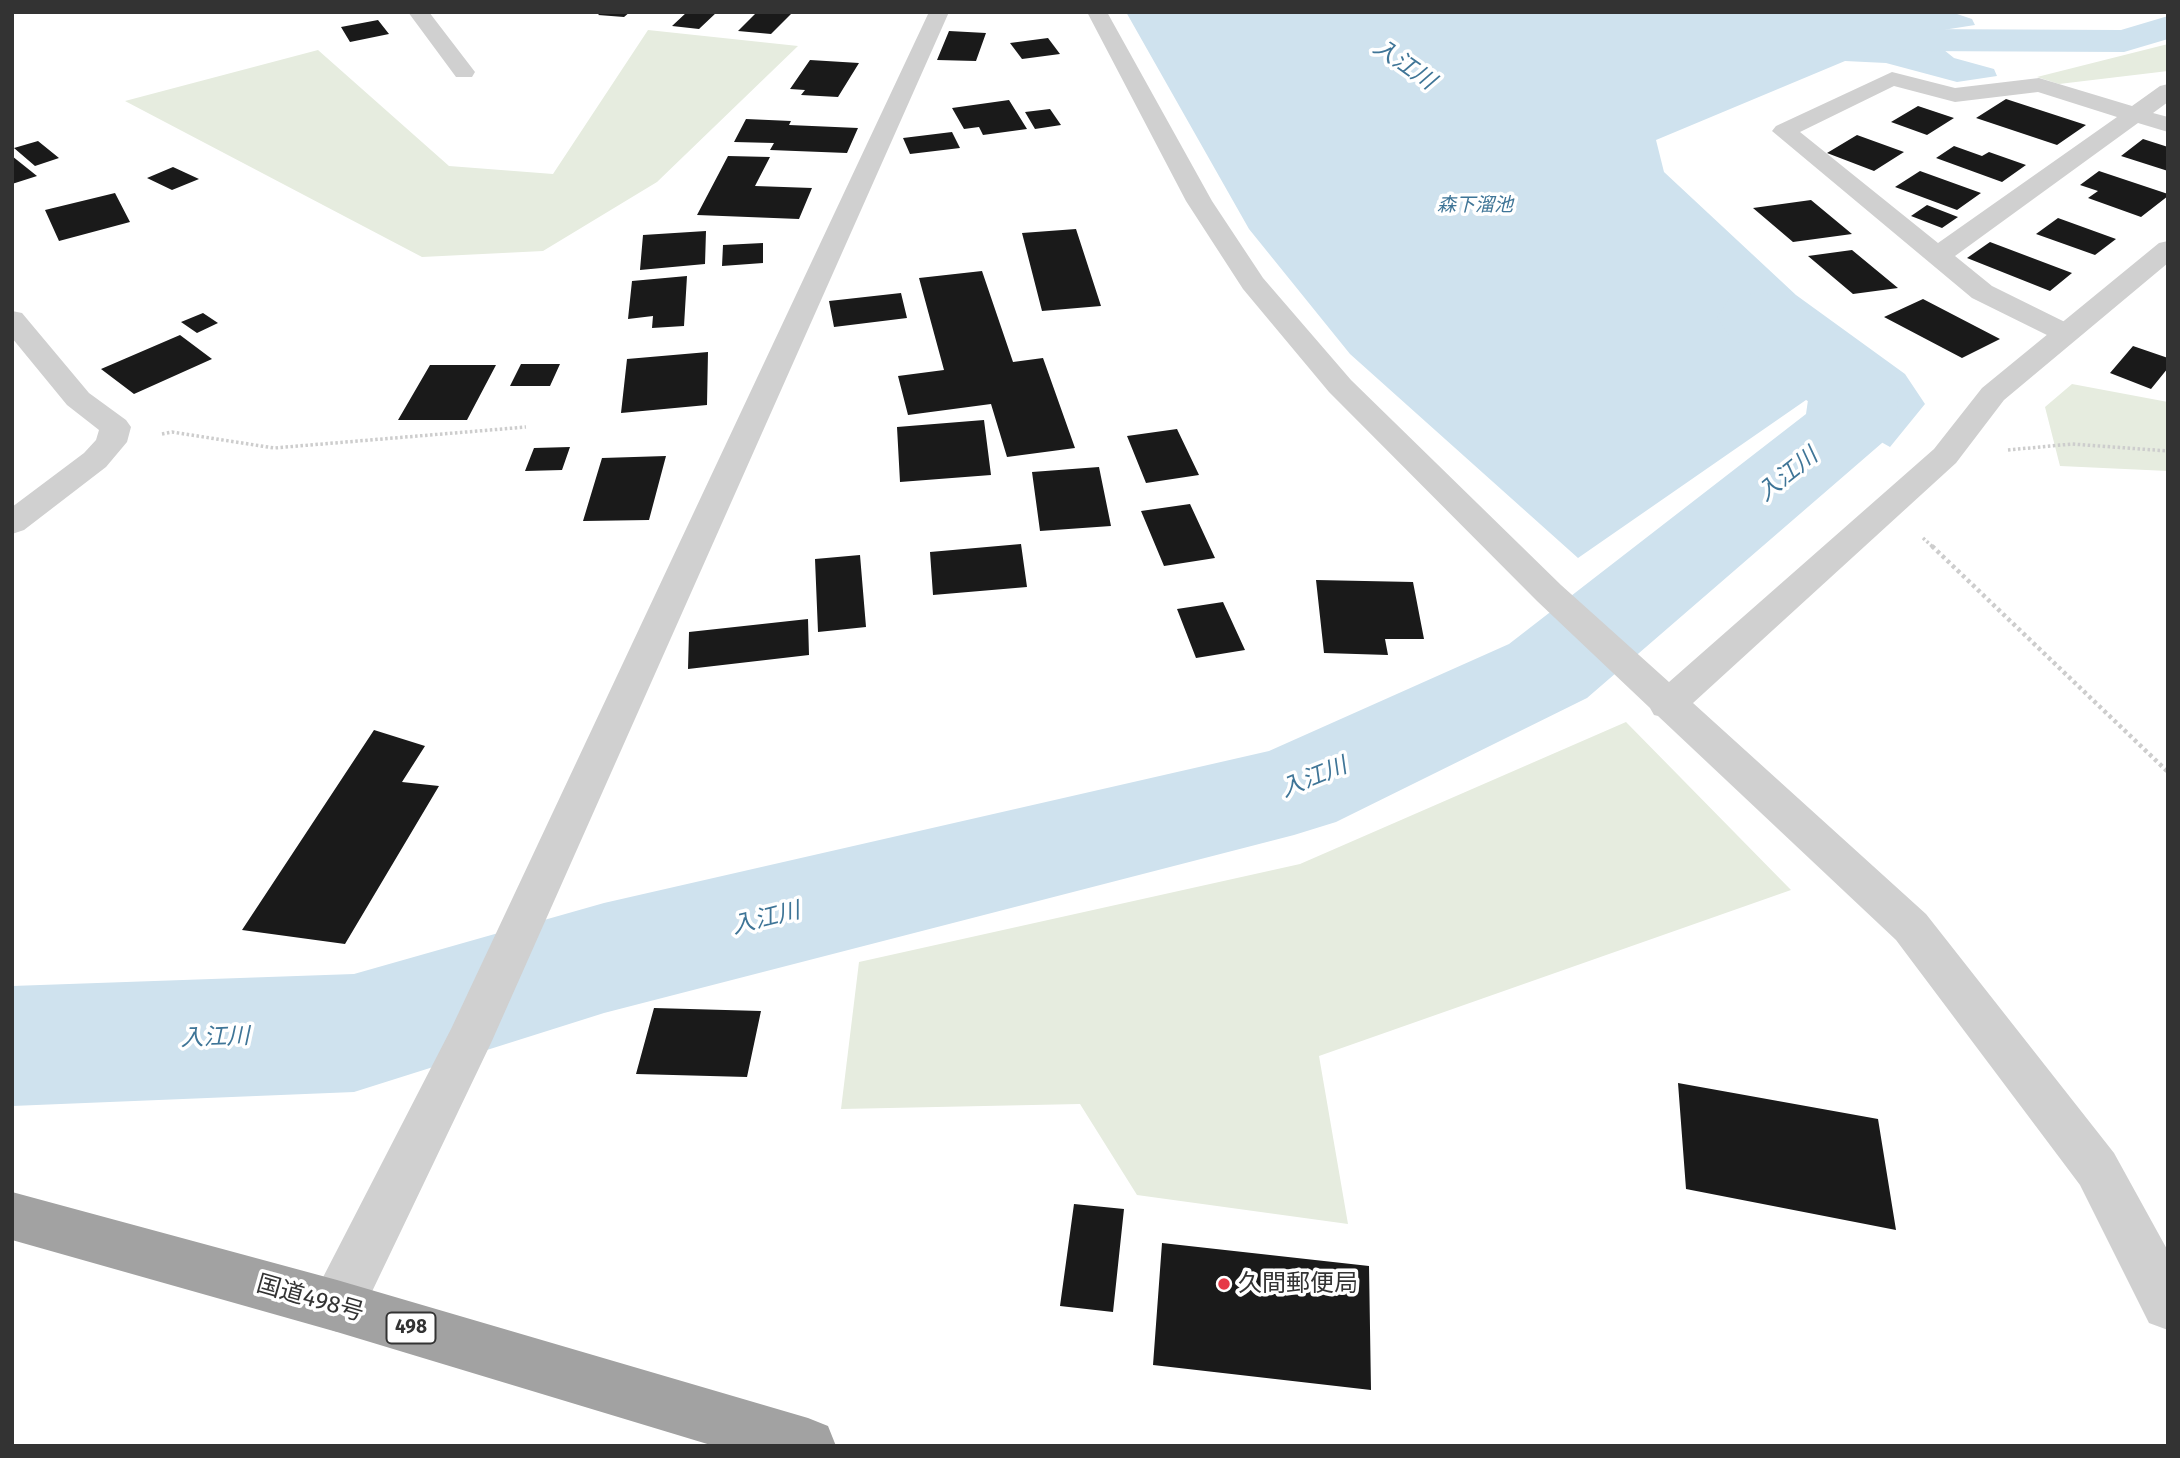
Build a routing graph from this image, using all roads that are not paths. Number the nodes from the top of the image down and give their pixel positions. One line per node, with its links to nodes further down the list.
1 (418, 12): 4 (street)
2 (939, 12): 16 (street)
3 (1097, 12): 13 (street)
4 (464, 72)
5 (2168, 91): 6 (street)
6 (2135, 115): 7 (street); 9 (street); 9 (street)
7 (2168, 125)
8 (2168, 249): 11 (street)
9 (1938, 256): 11 (street)
10 (12, 319): 12 (street)
11 (2065, 333): 13 (street)
12 (12, 523)
13 (1653, 691): 15 (street)
14 (12, 1216): 16 (highway, 国道498号 / 498)
15 (2168, 1304)
16 (337, 1306): 17 (highway, 国道498号 / 498)
17 (808, 1446)

